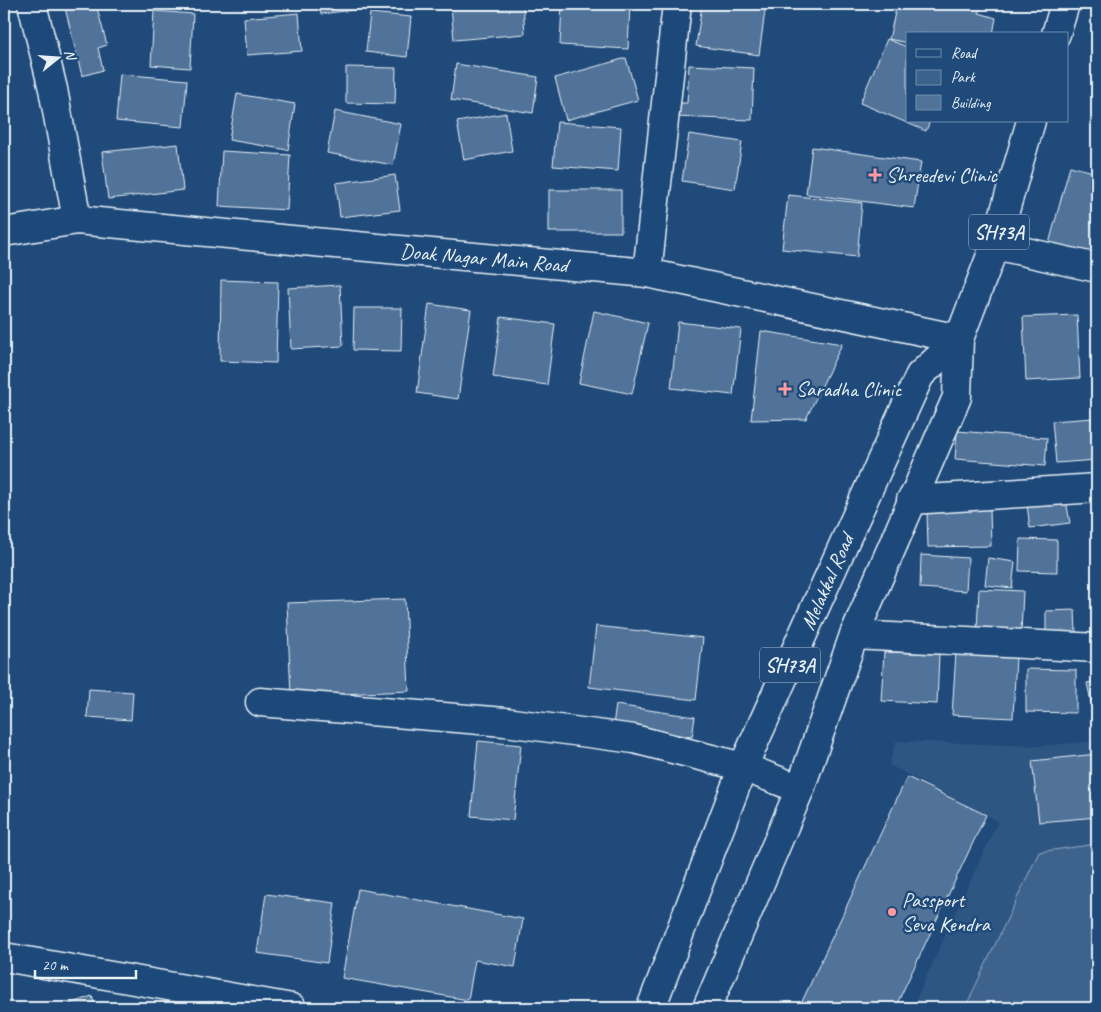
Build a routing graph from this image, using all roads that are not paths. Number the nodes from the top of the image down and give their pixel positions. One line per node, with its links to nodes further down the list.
1 (32, 4): 6 (street)
2 (677, 4): 10 (street)
3 (1065, 4): 4 (street)
4 (1057, 32)
5 (1031, 122): 8 (street, Melakkal Road / SH73A)
6 (77, 220): 7 (street, Doak Nagar Main Road); 10 (street, Doak Nagar Main Road)
7 (4, 232)
8 (995, 245): 9 (street); 11 (street, Melakkal Road / SH73A)
9 (1097, 268)
10 (647, 273): 11 (street, Doak Nagar Main Road)
11 (959, 339): 13 (street, Melakkal Road / SH73A); 17 (street, Melakkal Road / SH73A)
12 (1097, 488): 13 (street)
13 (912, 500): 14 (street, Melakkal Road / SH73A)
14 (854, 635): 15 (street); 18 (street, Melakkal Road / SH73A)
15 (1097, 648)
16 (260, 702): 17 (street)
17 (744, 767): 18 (street); 21 (street, Melakkal Road / SH73A)
18 (800, 789): 22 (street, Melakkal Road / SH73A)
19 (4, 957): 20 (street)
20 (292, 1008)
21 (651, 1008)
22 (707, 1008)

